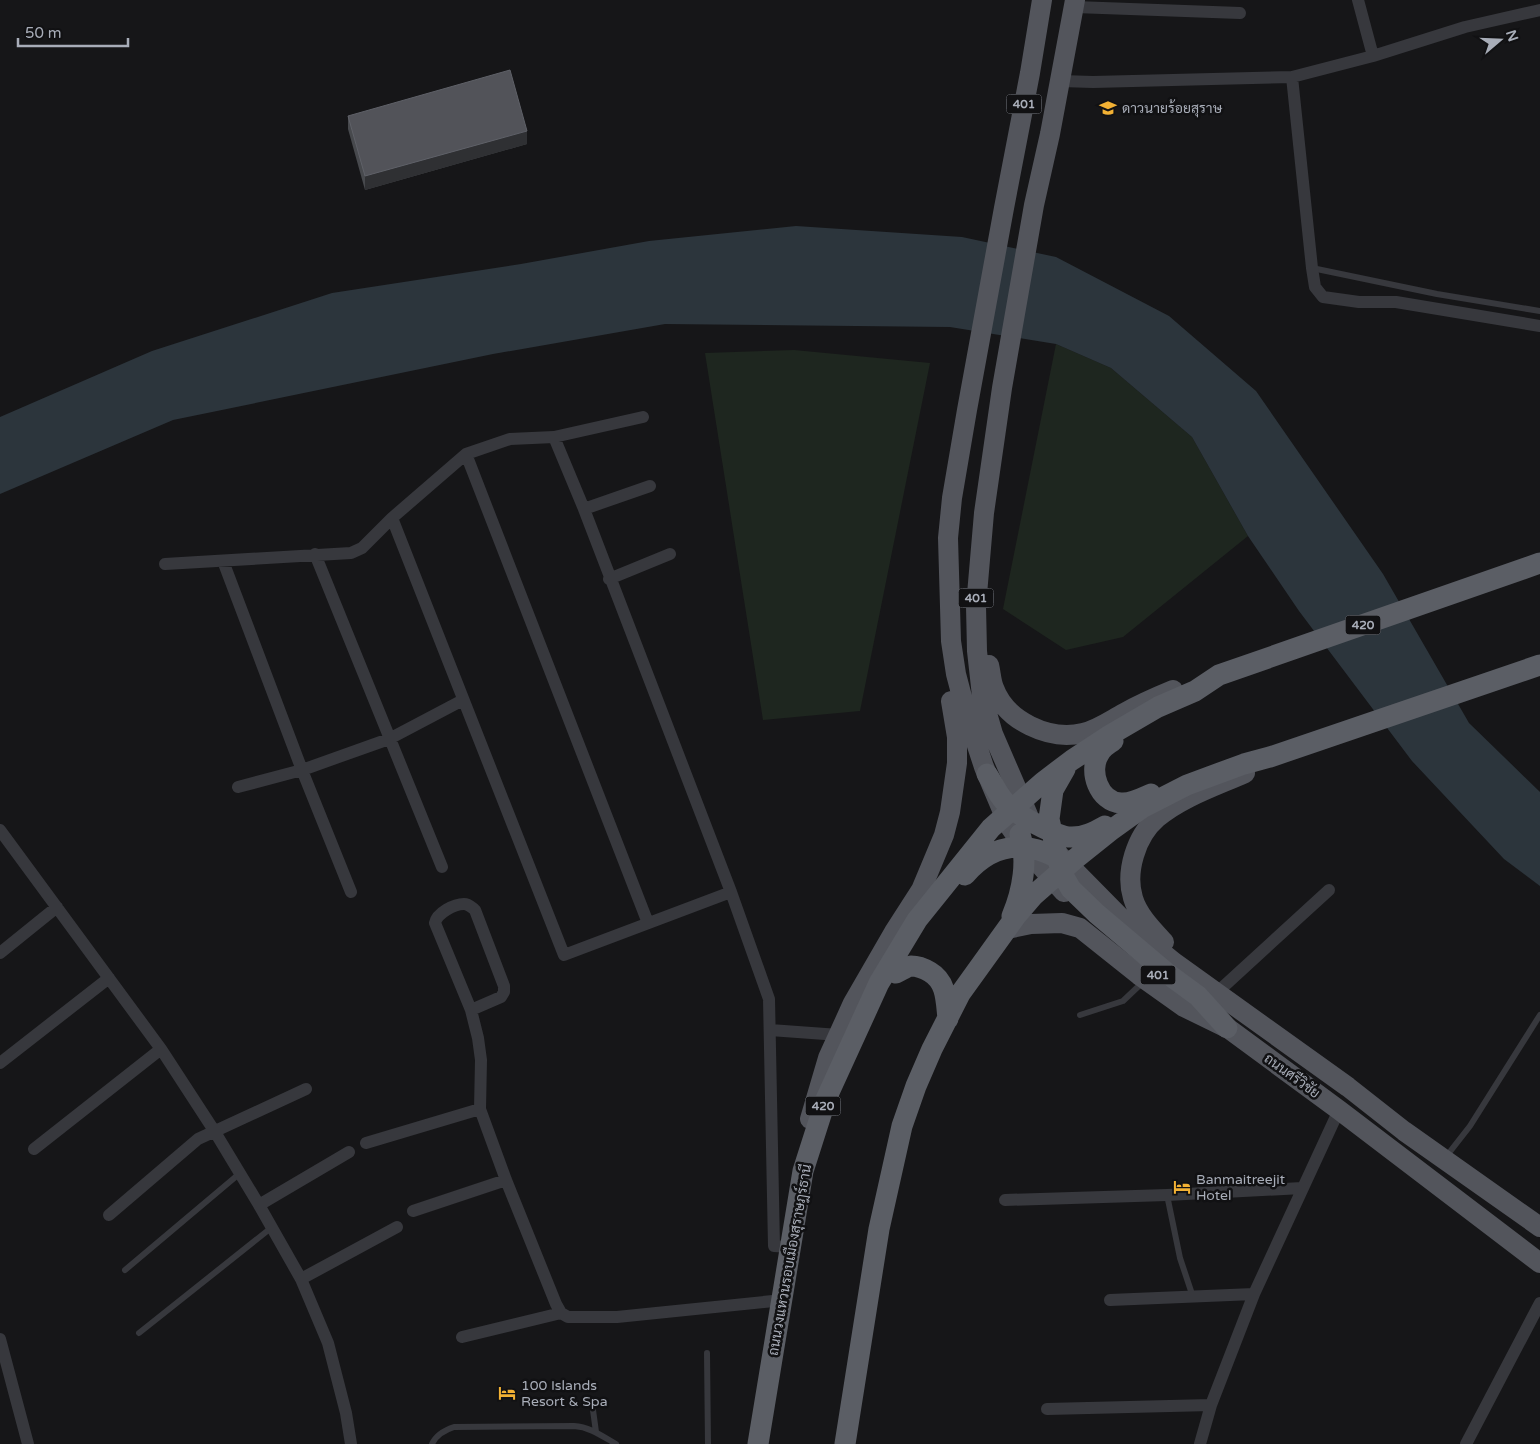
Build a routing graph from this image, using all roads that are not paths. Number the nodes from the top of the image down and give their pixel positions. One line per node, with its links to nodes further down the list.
1 (1042, 0): 19 (main road, 401)
2 (1358, 0): 6 (street)
3 (1075, 4): 5 (street); 8 (main road, 401)
4 (1540, 10): 6 (street)
5 (1240, 13)
6 (1372, 56): 7 (street)
7 (1292, 77): 8 (street); 9 (street)
8 (1061, 80): 14 (main road, 401)
9 (1312, 268): 10 (lane); 11 (street)
10 (1540, 312)
11 (1540, 326)
12 (643, 417): 13 (street)
13 (554, 437): 15 (street); 17 (street)
14 (993, 450): 27 (main road); 37 (main road, 401)
15 (466, 454): 18 (street); 47 (street)
16 (650, 486): 17 (street)
17 (584, 509): 25 (street)
18 (392, 518): 20 (street); 28 (street)
19 (948, 538): 34 (main road, 401); 61 (main road)
20 (314, 554): 22 (street); 30 (street)
21 (670, 554): 25 (street)
22 (223, 561): 23 (street); 33 (street)
23 (165, 564)
24 (1540, 564): 27 (highway, 420)
25 (609, 579): 45 (street)
26 (1540, 665): 31 (highway)
27 (1219, 675): 29 (highway, 420)
28 (464, 700): 30 (street); 47 (street)
29 (1167, 703): 32 (highway, 420); 36 (highway)
30 (389, 739): 33 (street); 42 (street)
31 (1270, 757): 36 (highway); 41 (highway); 53 (main road)
32 (1072, 760): 37 (highway, 420); 39 (highway)
33 (302, 770): 35 (street); 44 (street)
34 (988, 774): 37 (highway)
35 (238, 787)
36 (1151, 794): 39 (highway)
37 (1017, 811): 39 (highway); 40 (highway); 41 (main road, 401); 75 (highway, ถนนวงแหวนรอบเมืองสุราษฎร์ธานี / 420)
38 (0, 830): 46 (street)
39 (1050, 830): 41 (highway)
40 (1024, 847): 41 (highway); 48 (highway); 50 (highway)
41 (1059, 865): 48 (highway); 55 (main road, ถนนศรีวิชัย / 401); 59 (highway)
42 (442, 867)
43 (1329, 890): 53 (street)
44 (351, 892)
45 (731, 892): 47 (street); 60 (street)
46 (57, 907): 49 (street); 51 (street)
47 (648, 923)
48 (1007, 929): 52 (main road, ถนนศรีวิชัย); 58 (highway)
49 (0, 953)
50 (896, 973): 58 (highway); 75 (highway)
51 (108, 978): 62 (street); 63 (street)
52 (1145, 979): 57 (lane); 59 (main road, ถนนศรีวิชัย)
53 (1223, 987): 55 (main road)
54 (471, 1010): 54 (street); 65 (street)
55 (1243, 1011): 71 (main road, ถนนศรีวิชัย / 401)
56 (1540, 1015): 71 (lane)
57 (1080, 1016)
58 (948, 1018): 110 (highway)
59 (1227, 1028): 66 (main road, ถนนศรีวิชัย)
60 (770, 1030): 61 (street); 84 (street)
61 (839, 1035): 75 (main road)
62 (161, 1049): 67 (street); 69 (street)
63 (0, 1063)
64 (306, 1089): 67 (street)
65 (480, 1109): 68 (street); 73 (street)
66 (1339, 1110): 74 (street); 85 (main road, ถนนศรีวิชัย)
67 (215, 1132): 72 (street); 80 (street)
68 (366, 1143)
69 (34, 1150)
70 (349, 1152): 78 (street)
71 (1445, 1159): 82 (main road, ถนนศรีวิชัย)
72 (239, 1174): 78 (street); 86 (lane)
73 (506, 1180): 79 (street); 93 (street)
74 (1302, 1188): 76 (street); 88 (street)
75 (800, 1189): 84 (highway, ถนนวงแหวนรอบเมืองสุราษฎร์ธานี / 420)
76 (1167, 1195): 77 (street); 89 (lane)
77 (1005, 1200)
78 (258, 1205): 83 (street)
79 (413, 1211)
80 (109, 1215)
81 (397, 1227): 87 (street)
82 (1540, 1227)
83 (271, 1228): 87 (street); 94 (lane)
84 (791, 1247): 90 (highway, ถนนวงแหวนรอบเมืองสุราษฎร์ธานี / 420)
85 (1540, 1263)
86 (125, 1270)
87 (301, 1279): 105 (street)
88 (1254, 1294): 89 (street); 100 (street)
89 (1193, 1297): 91 (street)
90 (783, 1300): 93 (street); 109 (highway, ถนนวงแหวนรอบเมืองสุราษฎร์ธานี / 420)
91 (1110, 1300)
92 (1540, 1303): 112 (street)
93 (561, 1312): 95 (street)
94 (139, 1333)
95 (462, 1337)
96 (0, 1339): 98 (street)
97 (707, 1353): 108 (lane)
98 (13, 1388): 99 (street); 104 (street)
99 (0, 1392)
100 (1211, 1406): 101 (street); 111 (street)
101 (1048, 1409)
102 (593, 1410): 103 (lane)
103 (596, 1432): 106 (lane); 107 (lane)
104 (28, 1444)
105 (351, 1444)
106 (432, 1444)
107 (616, 1444)
108 (708, 1444)
109 (758, 1444)
110 (845, 1444)
111 (1200, 1444)
112 (1466, 1444)

